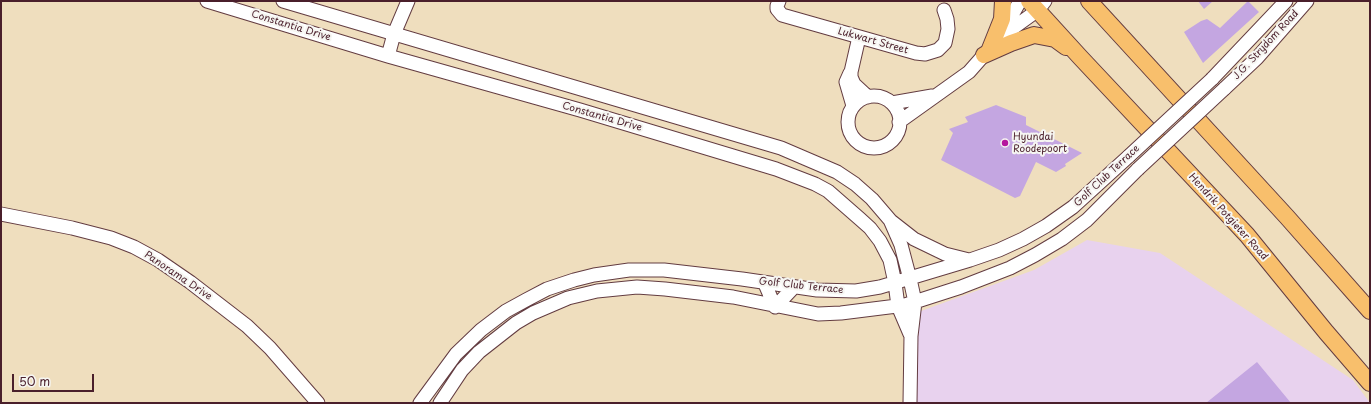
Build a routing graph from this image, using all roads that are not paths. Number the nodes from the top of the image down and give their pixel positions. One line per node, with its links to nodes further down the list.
1 (207, 1): 17 (street, Constantia Drive)
2 (282, 1): 14 (street, Constantia Drive)
3 (408, 1): 14 (street)
4 (779, 1): 15 (street, Lukwart Street)
5 (1003, 1): 16 (main road)
6 (1020, 1): 16 (street)
7 (1089, 1): 13 (main road)
8 (1103, 1): 13 (main road)
9 (1286, 1): 20 (street, J.G. Strydom Road)
10 (1308, 1): 21 (street, J.G. Strydom Road)
11 (1037, 4): 16 (street); 18 (main road)
12 (944, 10): 15 (street, Lukwart Street)
13 (1108, 20): 34 (main road)
14 (394, 34): 17 (street); 28 (street, Constantia Drive)
15 (859, 37): 19 (street)
16 (991, 47): 18 (main road); 22 (street)
17 (388, 56): 32 (street, Constantia Drive)
18 (1080, 57): 40 (main road, Hendrik Potgieter Road)
19 (851, 72): 23 (street); 25 (street)
20 (1212, 79): 29 (street, Golf Club Terrace, bridge)
21 (1224, 89): 35 (street, Golf Club Terrace, bridge)
22 (936, 96): 24 (street); 26 (street)
23 (868, 97): 24 (street); 25 (street)
24 (892, 103): 26 (street)
25 (853, 106): 26 (street)
26 (899, 122)
27 (1, 214): 44 (street, Panorama Drive)
28 (890, 220): 29 (street); 30 (street, Constantia Drive)
29 (970, 260): 30 (street, Golf Club Terrace)
30 (910, 279): 32 (street, Golf Club Terrace); 35 (street, Constantia Drive)
31 (765, 284): 33 (street, Golf Club Terrace); 36 (street); 45 (street, Golf Club Terrace)
32 (895, 284): 33 (street, Golf Club Terrace); 37 (street, Constantia Drive)
33 (794, 287): 36 (street)
34 (1352, 289): 38 (main road); 39 (main road)
35 (915, 302): 37 (street, Golf Club Terrace); 41 (street, Constantia Drive)
36 (775, 306): 37 (street, Golf Club Terrace); 46 (street, Golf Club Terrace)
37 (898, 306): 41 (street, Constantia Drive)
38 (1370, 308)
39 (1370, 311)
40 (1326, 332): 42 (main road, Hendrik Potgieter Road); 43 (main road)
41 (911, 336): 47 (street, Constantia Drive)
42 (1370, 382)
43 (1370, 396)
44 (318, 403)
45 (420, 403)
46 (440, 403)
47 (910, 403)

